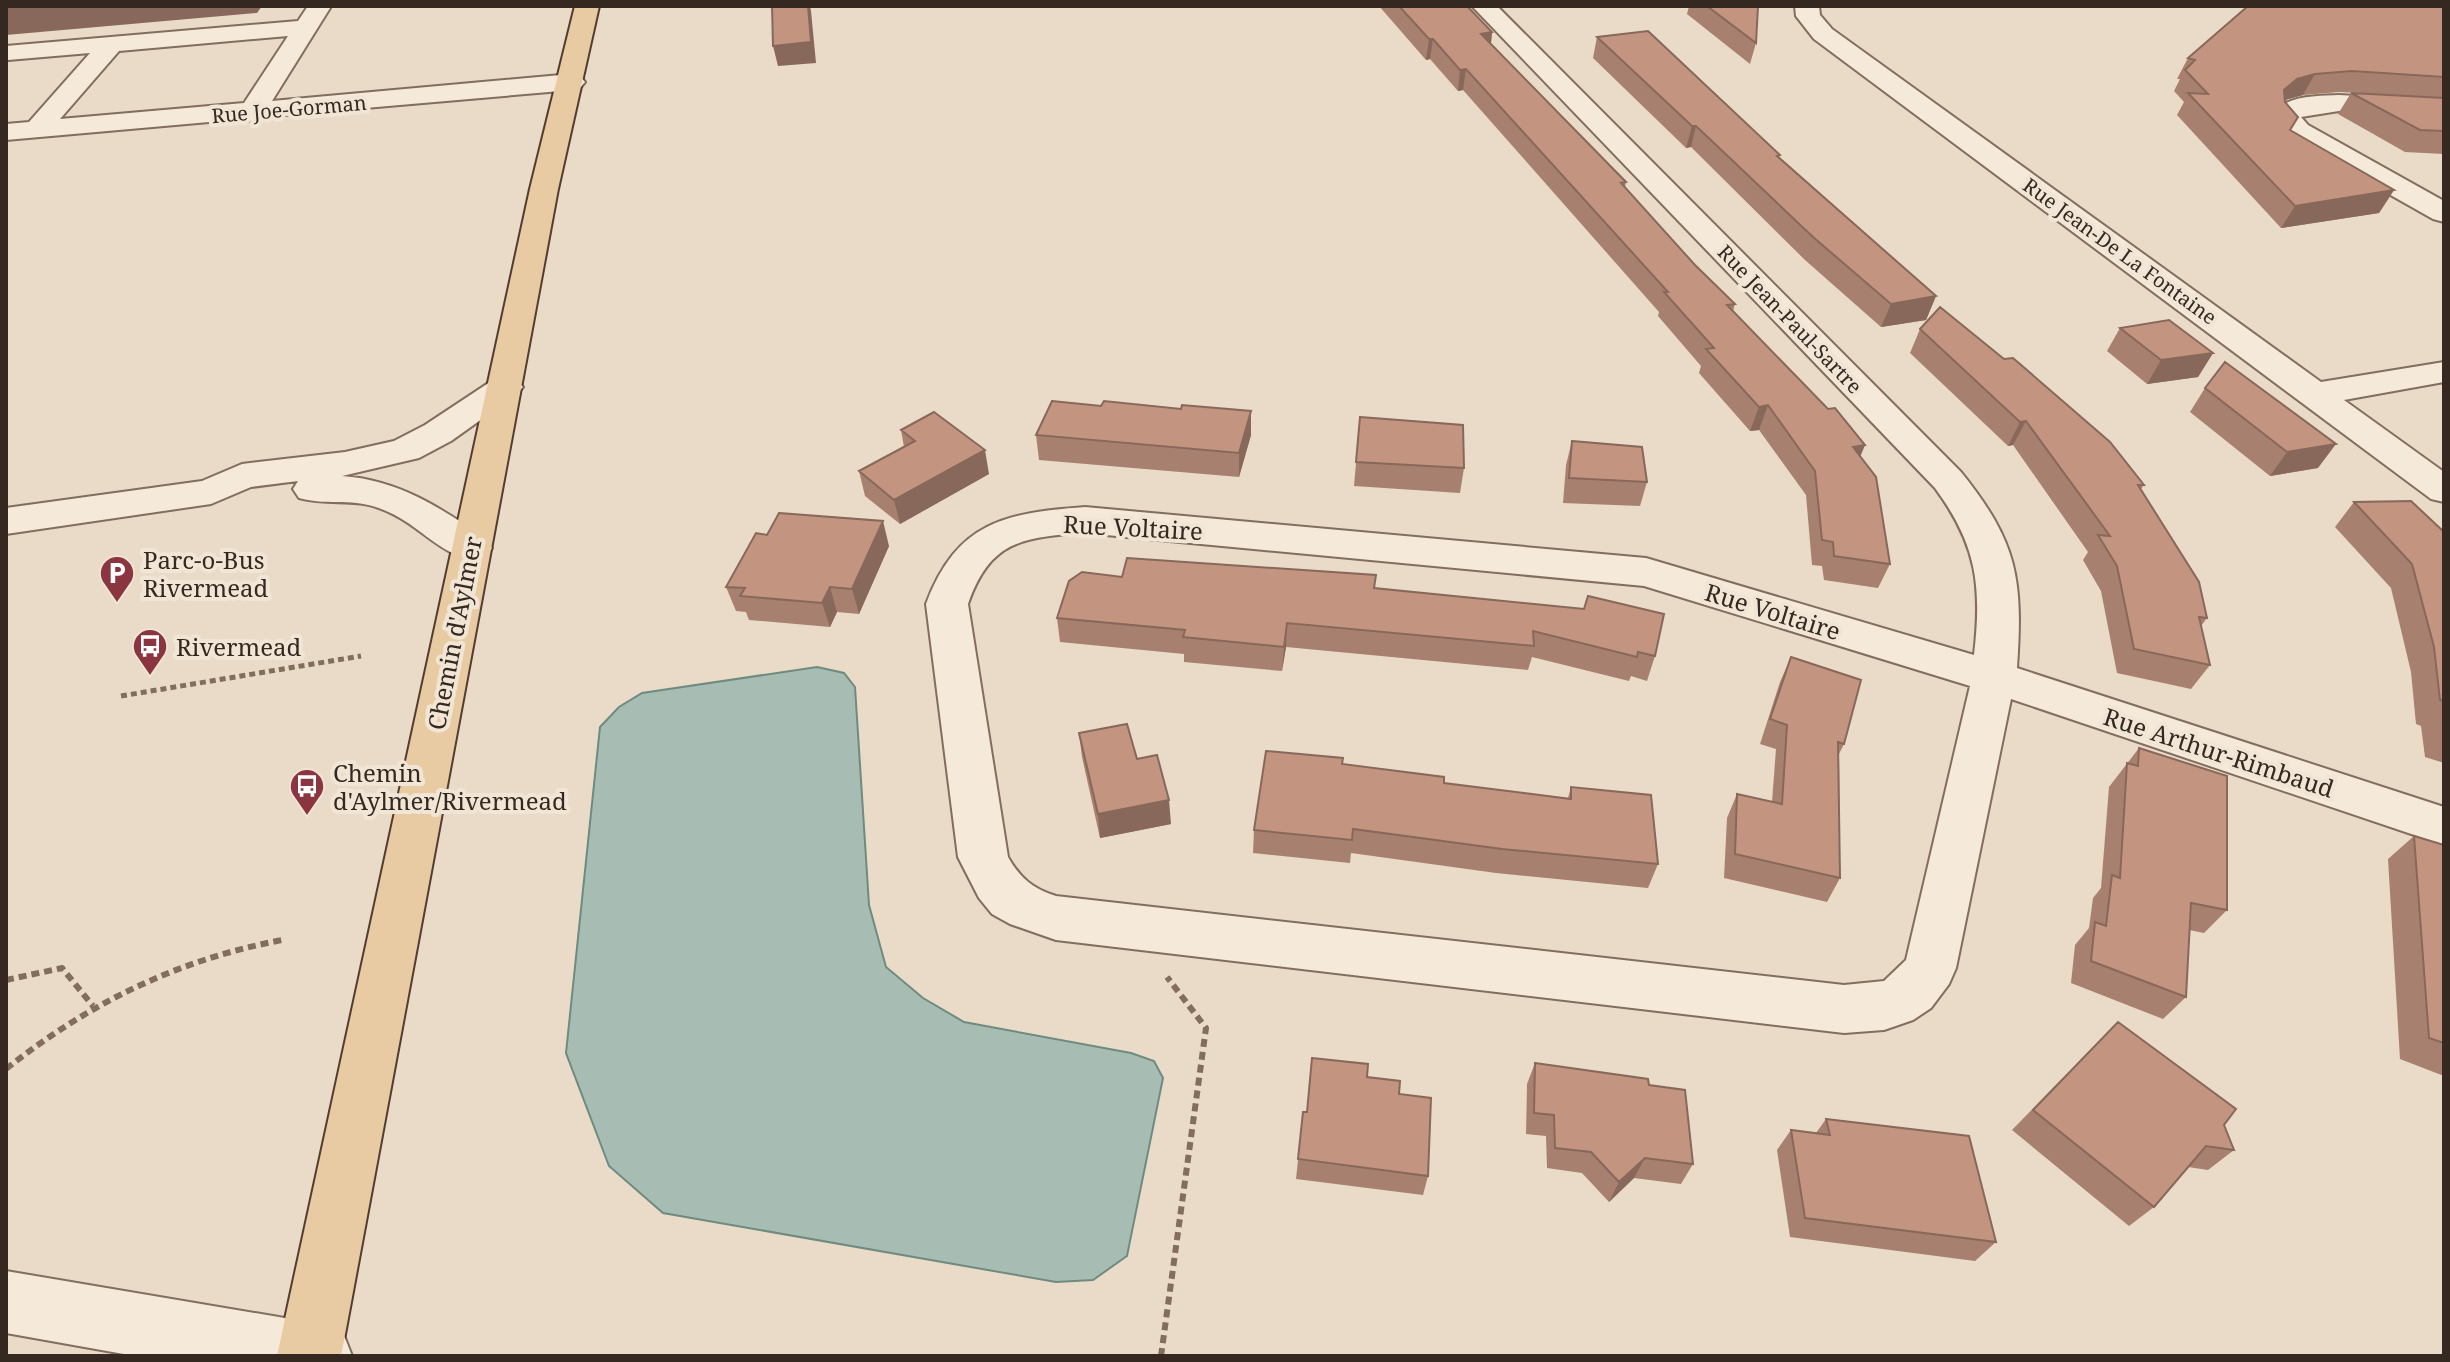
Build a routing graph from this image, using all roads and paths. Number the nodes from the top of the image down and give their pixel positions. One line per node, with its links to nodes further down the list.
1 (587, 6): 7 (main road, Chemin d'Aylmer)
2 (1484, 6): 21 (street, Rue Jean-Paul-Sartre)
3 (1807, 6): 15 (street, Rue Jean-De La Fontaine)
4 (314, 16): 5 (street); 9 (street)
5 (112, 44): 6 (street); 10 (street)
6 (8, 53)
7 (572, 82): 9 (street, Rue Joe-Gorman); 14 (main road, Chemin d'Aylmer)
8 (2444, 109): 12 (street)
9 (251, 113): 10 (street, Rue Joe-Gorman)
10 (36, 130): 11 (street, Rue Joe-Gorman)
11 (6, 132)
12 (2444, 213)
13 (2444, 372): 15 (street)
14 (505, 387): 17 (street); 19 (main road, Chemin d'Aylmer)
15 (2315, 394): 16 (street, Rue Jean-De La Fontaine)
16 (2444, 490)
17 (211, 492): 18 (street); 19 (street)
18 (6, 521)
19 (472, 548): 30 (main road, Chemin d'Aylmer)
20 (361, 656): 22 (path)
21 (1994, 677): 23 (street, Rue Arthur-Rimbaud); 24 (street, Rue Voltaire); 24 (street, Rue Voltaire)
22 (121, 696)
23 (2444, 826)
24 (1159, 930): 31 (path)
25 (282, 940): 27 (path)
26 (6, 980): 27 (path)
27 (93, 1006): 28 (path)
28 (6, 1069)
29 (6, 1302): 30 (street)
30 (312, 1356)
31 (1161, 1356)

